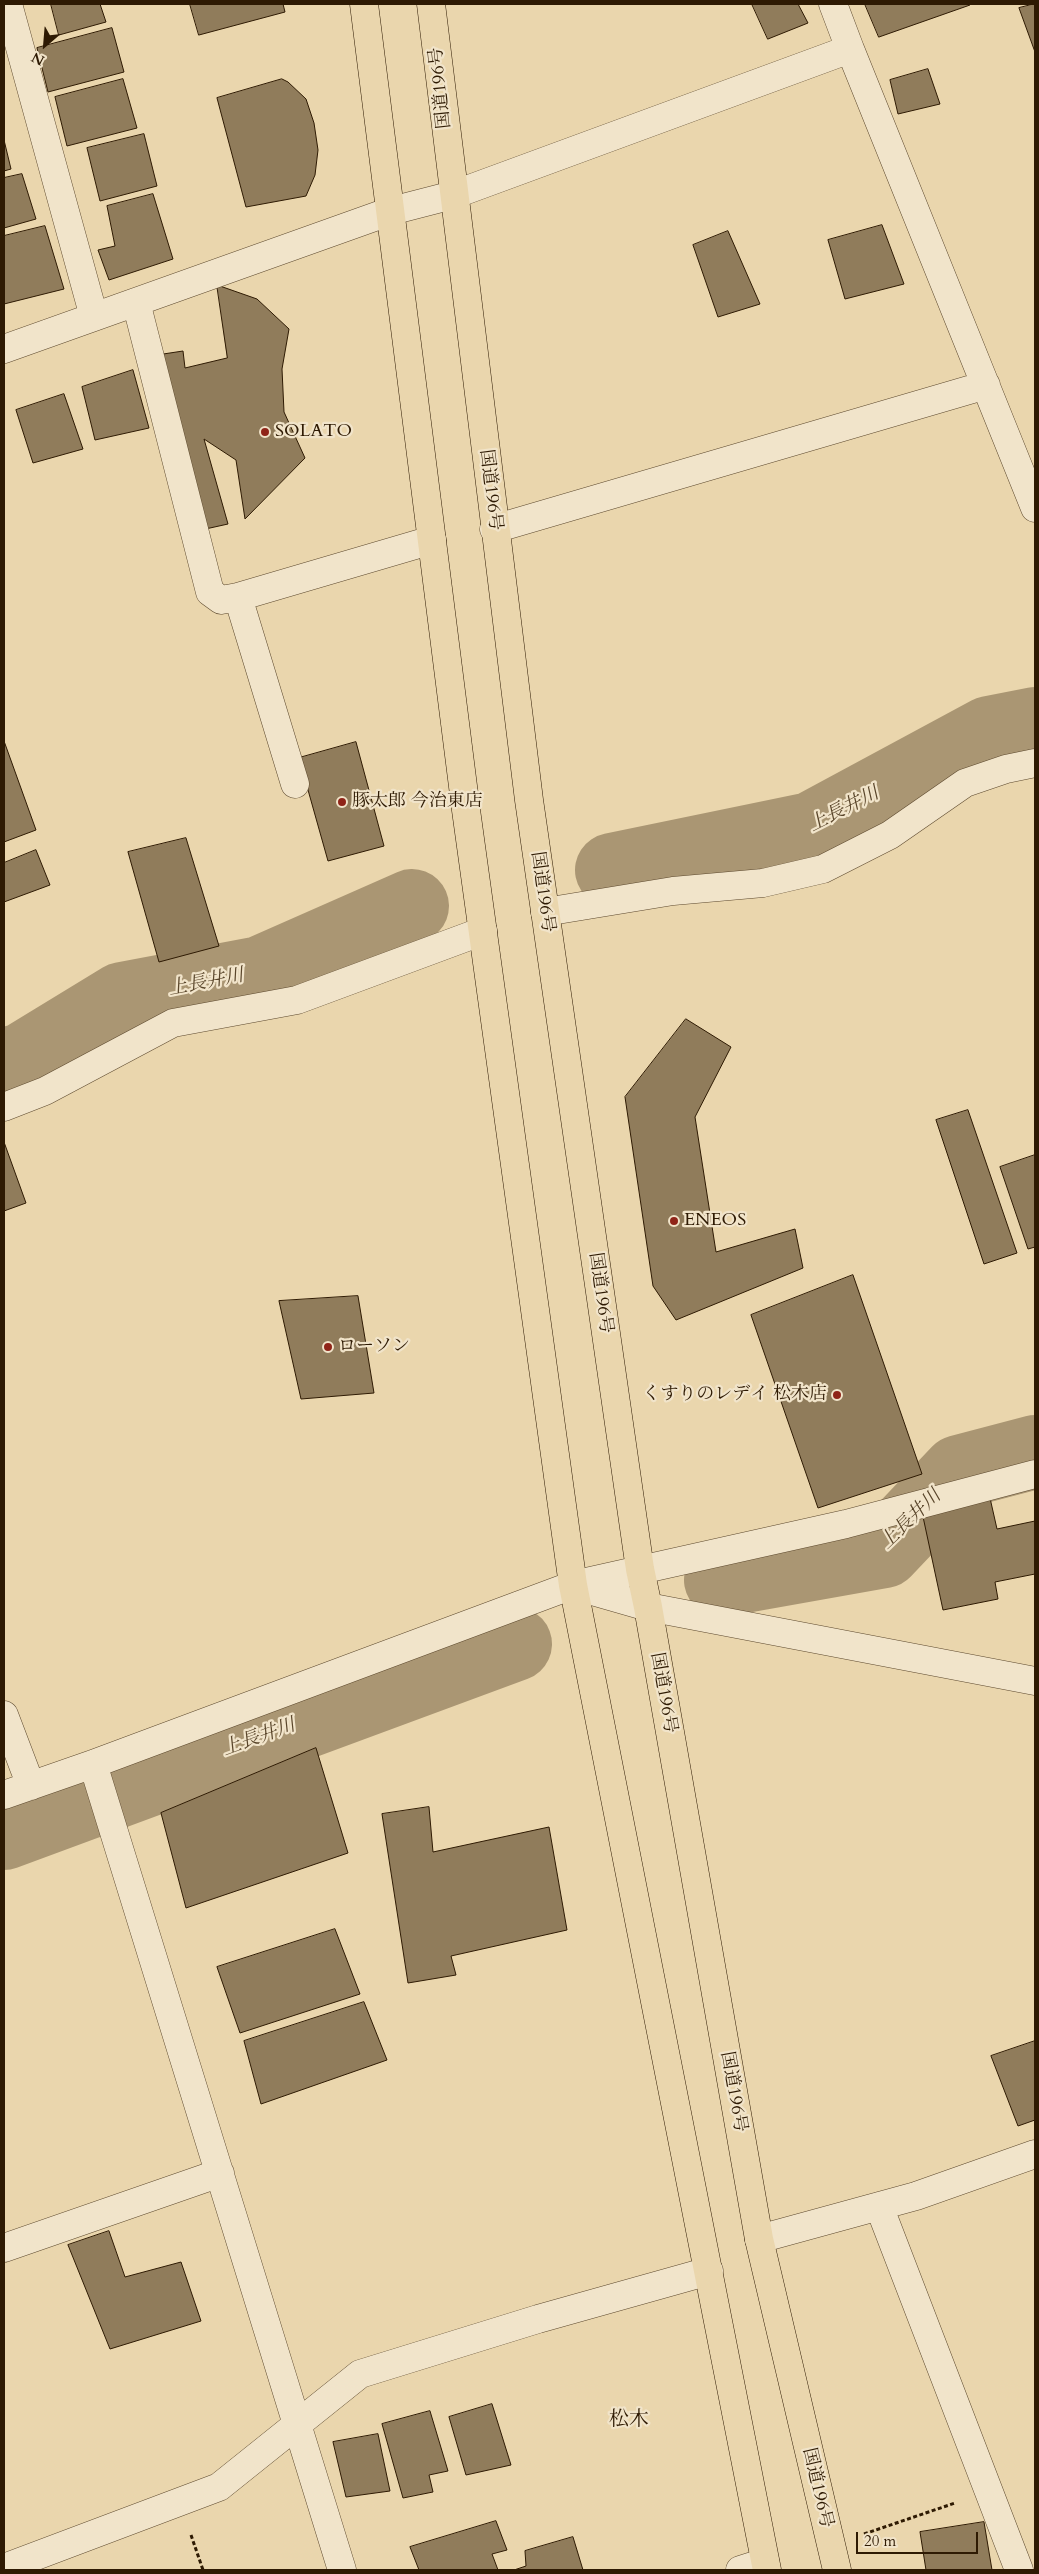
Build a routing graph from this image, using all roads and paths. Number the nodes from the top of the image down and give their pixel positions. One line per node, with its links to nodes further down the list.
1 (8, 4): 9 (street)
2 (364, 4): 7 (highway)
3 (432, 4): 6 (highway, 国道196号)
4 (833, 4): 5 (street)
5 (850, 50): 6 (street); 11 (street)
6 (453, 195): 7 (street); 13 (highway, 国道196号)
7 (391, 211): 8 (street); 14 (highway)
8 (136, 302): 9 (street); 15 (street)
9 (94, 317): 10 (street)
10 (4, 349)
11 (986, 385): 12 (street); 13 (street)
12 (1035, 508)
13 (494, 529): 18 (highway, 国道196号)
14 (432, 540): 15 (street); 19 (highway)
15 (238, 597): 17 (street)
16 (1035, 763): 18 (street)
17 (295, 784)
18 (545, 912): 22 (highway, 国道196号)
19 (483, 931): 20 (street); 23 (highway)
20 (4, 1108)
21 (1035, 1474): 22 (street)
22 (640, 1569): 23 (street); 24 (highway, 国道196号)
23 (573, 1586): 24 (street); 27 (street); 35 (highway)
24 (648, 1607): 25 (street); 33 (highway, 国道196号)
25 (1035, 1680)
26 (4, 1715): 28 (street)
27 (93, 1764): 28 (street); 31 (street)
28 (32, 1786): 29 (street)
29 (4, 1795)
30 (1035, 2154): 32 (street)
31 (220, 2173): 34 (street); 36 (street)
32 (879, 2206): 33 (street); 37 (street)
33 (759, 2239): 38 (highway, 国道196号)
34 (4, 2248)
35 (709, 2271): 36 (street); 39 (highway)
36 (297, 2424): 40 (street); 41 (street)
37 (989, 2491): 38 (path); 42 (street)
38 (834, 2558)
39 (757, 2567)
40 (4, 2568)
41 (342, 2570)
42 (1019, 2570)

